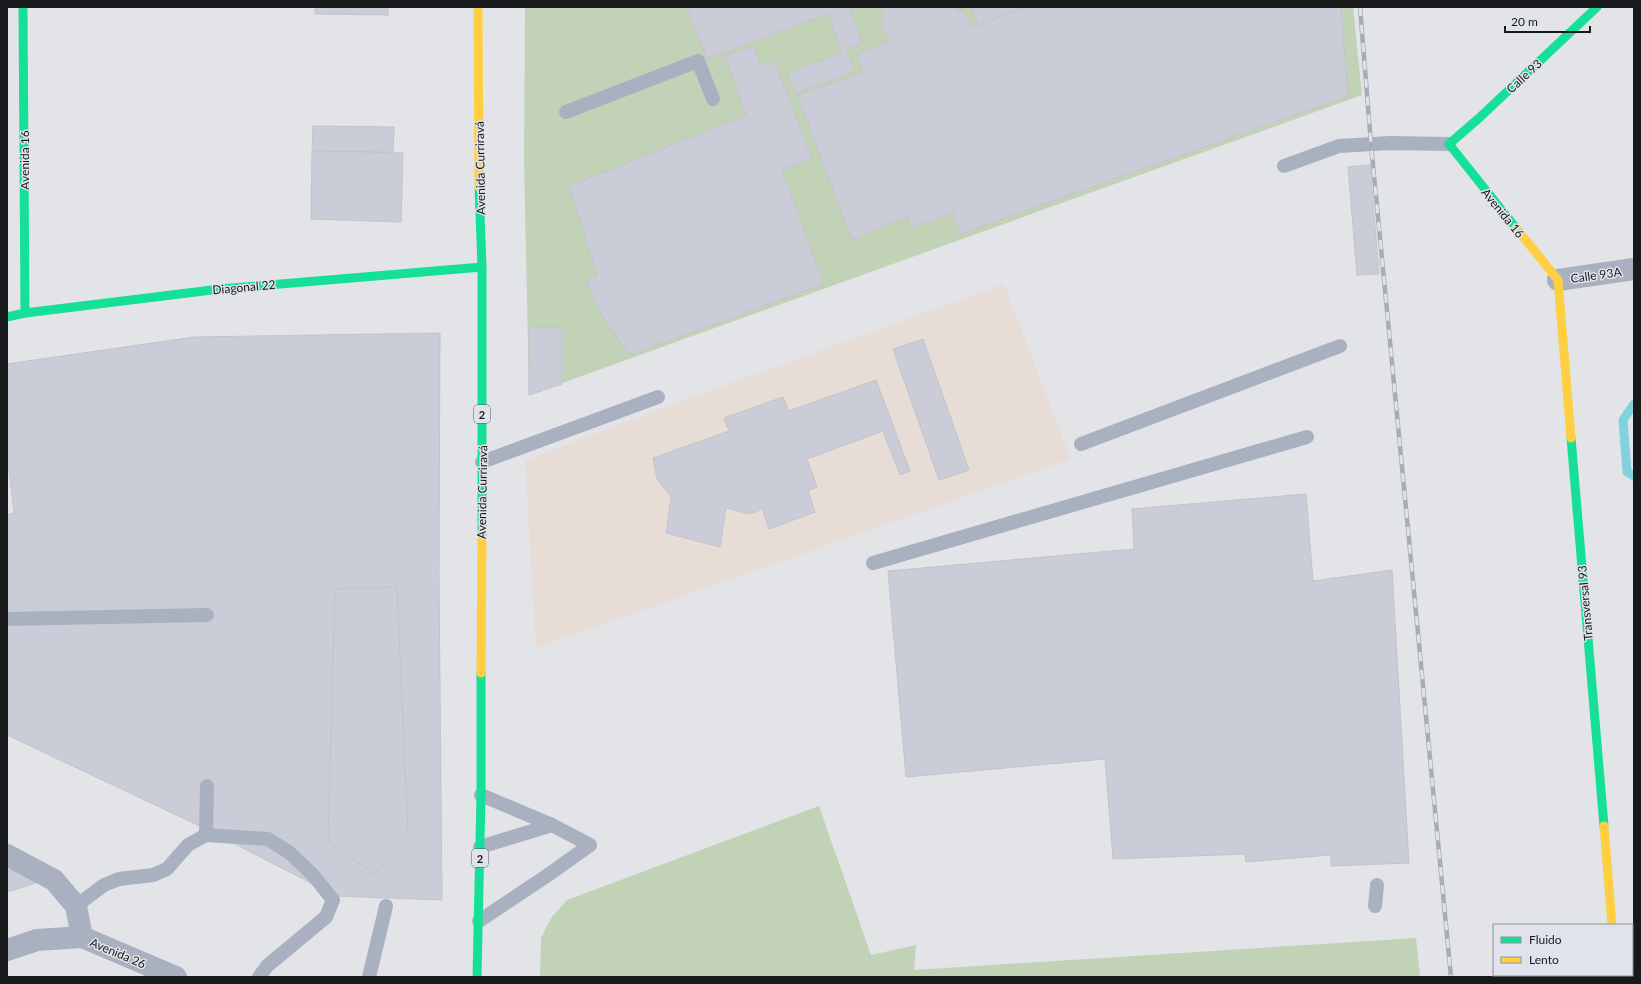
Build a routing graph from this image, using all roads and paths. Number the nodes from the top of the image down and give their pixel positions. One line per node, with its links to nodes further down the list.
1 (23, 7): 11 (main road, Avenida 16)
2 (478, 7): 8 (main road, Avenida Curriravá / 2)
3 (1597, 7): 6 (main road, Calle 93)
4 (713, 99): 5 (lane)
5 (566, 112)
6 (1449, 144): 7 (lane); 10 (main road, Avenida 16)
7 (1284, 166)
8 (482, 267): 11 (main road, Diagonal 22); 17 (main road, Avenida Curriravá / 2)
9 (1634, 269): 10 (street, Calle 93A)
10 (1558, 280): 32 (main road, Transversal 93)
11 (25, 313): 12 (main road, Diagonal 22)
12 (7, 317)
13 (1340, 346): 16 (lane)
14 (658, 398): 17 (lane)
15 (1307, 437): 18 (lane)
16 (1081, 444)
17 (482, 462): 22 (main road, Avenida Curriravá / 2)
18 (873, 563)
19 (207, 615): 20 (lane)
20 (7, 619)
21 (208, 786): 24 (lane)
22 (481, 795): 23 (lane); 25 (main road, Avenida Curriravá / 2)
23 (552, 825): 25 (lane); 31 (lane)
24 (206, 835): 28 (lane); 36 (lane)
25 (480, 847): 31 (main road, Avenida Curriravá / 2)
26 (7, 855): 28 (street, Avenida 26)
27 (1377, 885): 30 (lane)
28 (76, 906): 33 (street, Avenida 26)
29 (386, 906): 37 (lane)
30 (1375, 906)
31 (479, 921): 38 (main road, Avenida Curriravá / 2)
32 (1612, 924)
33 (82, 937): 34 (street); 35 (street, Avenida 26)
34 (7, 950)
35 (176, 977)
36 (259, 977)
37 (369, 977)
38 (477, 977)

